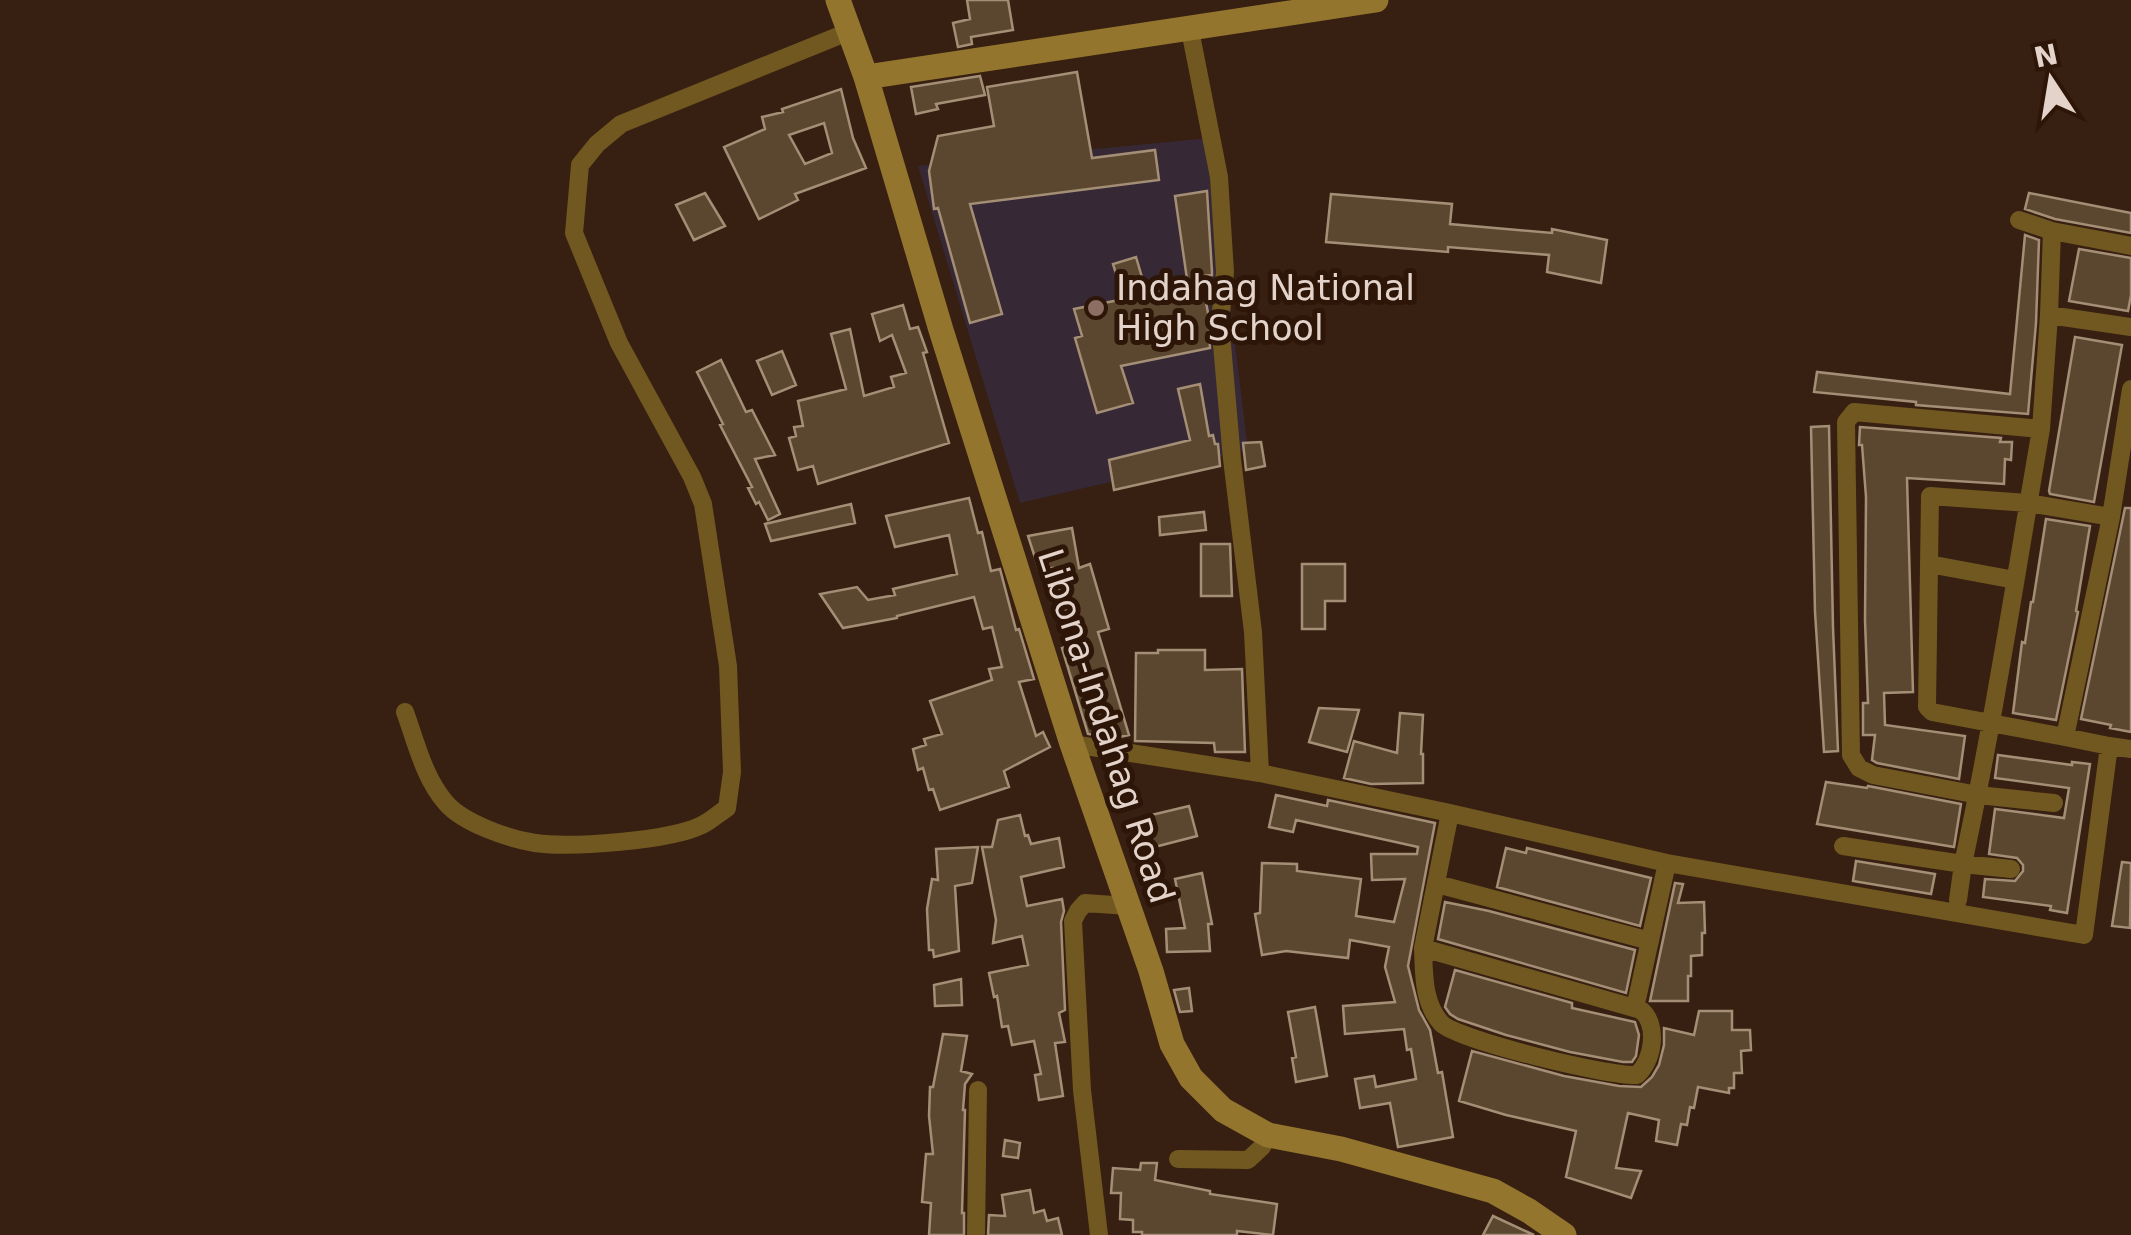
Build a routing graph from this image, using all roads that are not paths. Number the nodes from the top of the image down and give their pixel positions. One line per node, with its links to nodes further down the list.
1 (838, 0): 4 (main road, Libona-Indahag Road)
2 (1376, 0): 3 (main road)
3 (1190, 30): 5 (main road); 23 (street)
4 (848, 32): 5 (main road, Libona-Indahag Road); 17 (street)
5 (866, 77): 20 (main road, Libona-Indahag Road)
6 (2019, 220): 7 (street)
7 (2052, 231): 8 (street); 9 (street)
8 (2131, 246)
9 (2049, 315): 10 (street); 12 (street)
10 (2131, 327)
11 (2131, 388): 14 (street)
12 (2041, 429): 13 (street); 24 (street)
13 (2028, 503): 14 (street); 15 (street); 16 (street)
14 (2110, 517): 19 (street)
15 (1929, 564): 16 (street); 18 (street)
16 (2015, 580): 18 (street)
17 (405, 712)
18 (1991, 724): 19 (street); 24 (street)
19 (2065, 737): 21 (street)
20 (1072, 744): 23 (street); 33 (main road, Libona-Indahag Road)
21 (2109, 746): 22 (street); 28 (street)
22 (2131, 749)
23 (1260, 773): 26 (street)
24 (1978, 795): 25 (street); 29 (street)
25 (2054, 803)
26 (1450, 813): 28 (street); 31 (street)
27 (1843, 846): 29 (street)
28 (1667, 863): 34 (street)
29 (1963, 864): 30 (street); 32 (street)
30 (2011, 870)
31 (1437, 884): 34 (street); 35 (street)
32 (1958, 900)
33 (1128, 906): 38 (main road, Libona-Indahag Road); 41 (street)
34 (1650, 941): 36 (street)
35 (1423, 948): 36 (street); 36 (street)
36 (1635, 1008)
37 (978, 1090): 40 (street)
38 (1268, 1135): 39 (street); 42 (main road, Libona-Indahag Road)
39 (1178, 1159)
40 (976, 1235)
41 (1099, 1235)
42 (1564, 1235)

